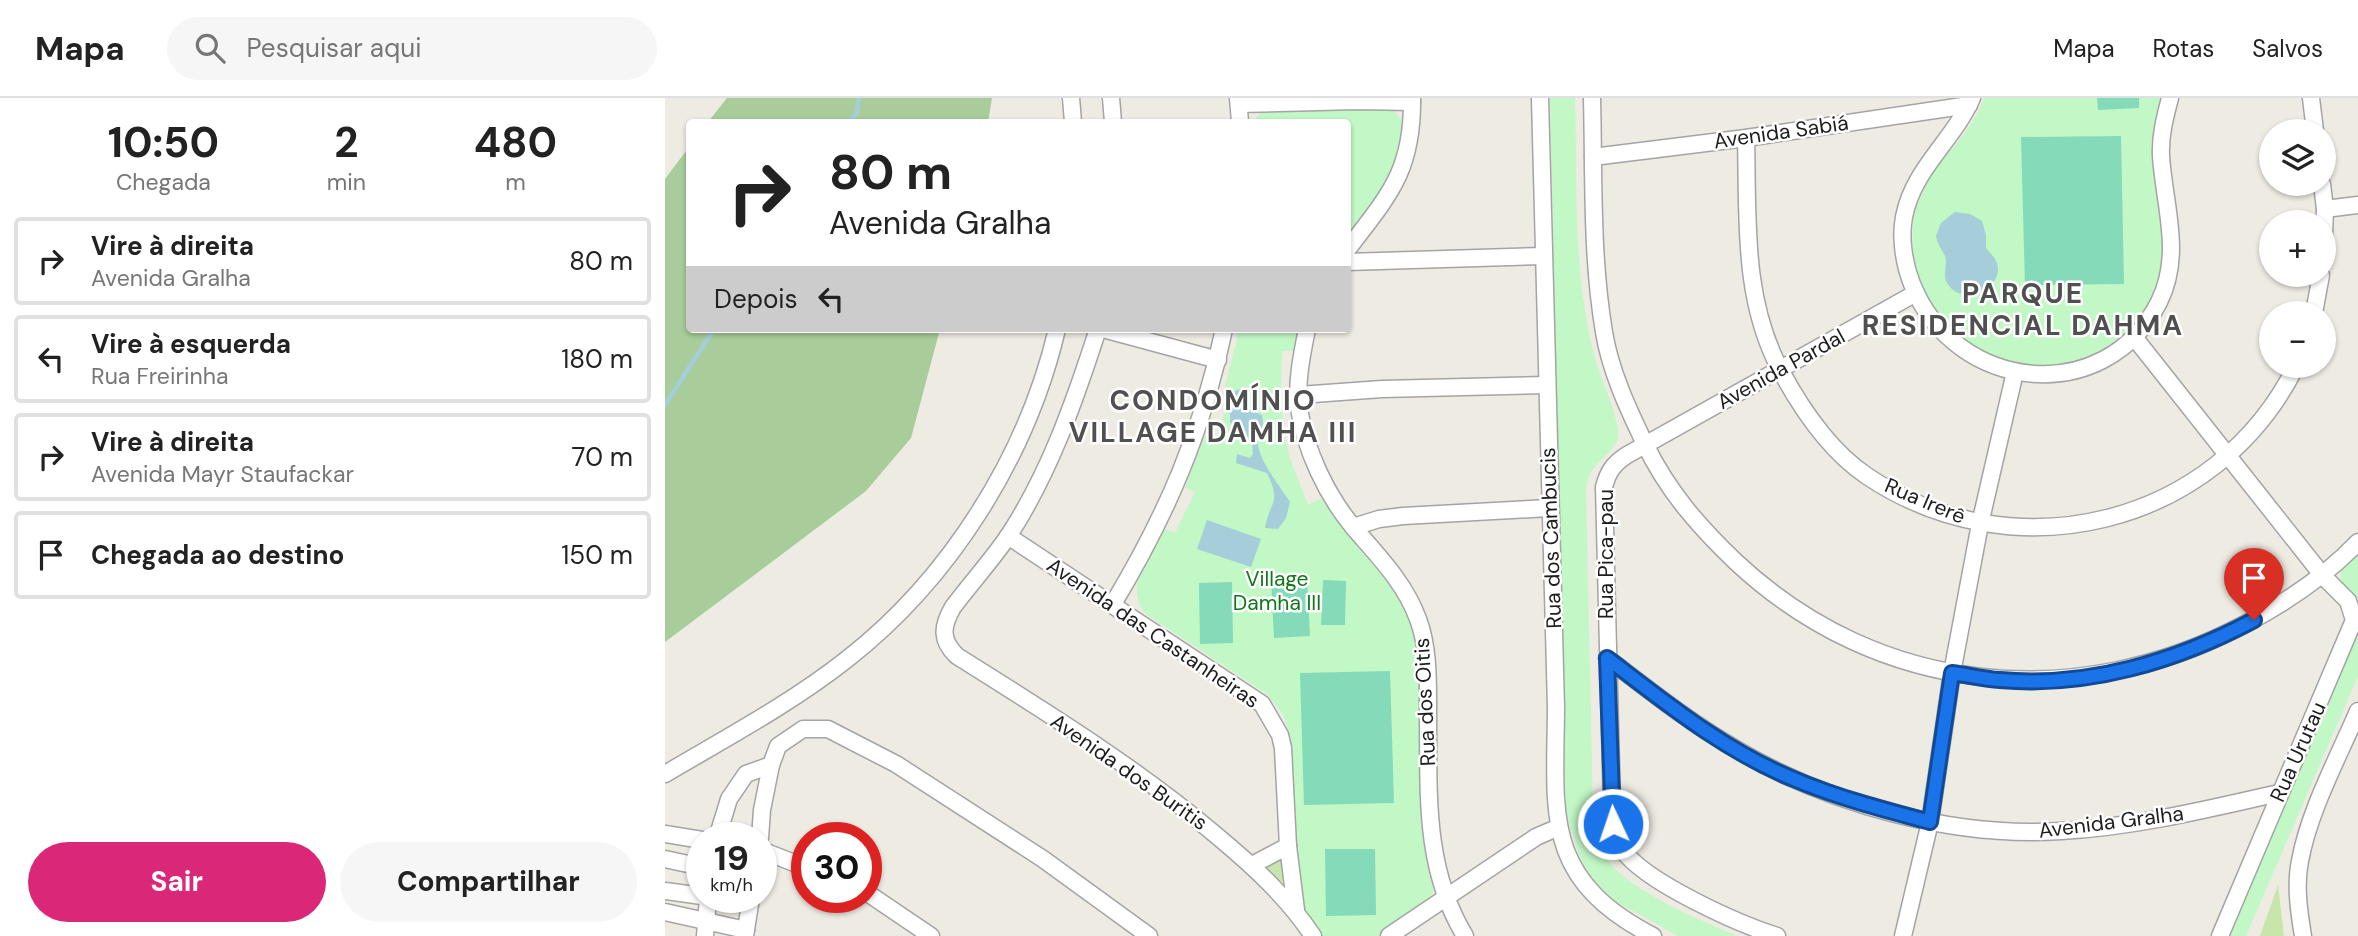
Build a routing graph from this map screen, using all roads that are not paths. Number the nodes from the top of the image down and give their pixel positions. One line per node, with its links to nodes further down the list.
1 (1071, 98): 12 (street)
2 (1111, 98): 13 (street)
3 (1540, 98): 22 (street, Rua dos Cambucis)
4 (1592, 98): 17 (street)
5 (2170, 98): 30 (street)
6 (2311, 98): 15 (street)
7 (1357, 99): 8 (street); 9 (street)
8 (1298, 100): 10 (street)
9 (1412, 100): 21 (street)
10 (1238, 101): 14 (street)
11 (1970, 102): 16 (street, Avenida Sabiá); 24 (street)
12 (1073, 119)
13 (1113, 119)
14 (1240, 119)
15 (2314, 119)
16 (1746, 138): 17 (street, Avenida Sabiá); 32 (street, Rua Irerê)
17 (1593, 157): 37 (street)
18 (2323, 196): 20 (street)
19 (2358, 205): 20 (street)
20 (2325, 209)
21 (1351, 245)
22 (1543, 256): 23 (street); 35 (street, Rua dos Cambucis)
23 (1351, 262)
24 (1916, 293): 32 (street, Avenida Pardal); 33 (street)
25 (1056, 333): 50 (street)
26 (1099, 333): 42 (street)
27 (1115, 333): 31 (street)
28 (1223, 333): 31 (street)
29 (1306, 333): 36 (street, Rua dos Oitis)
30 (2134, 337): 33 (street); 38 (street, Rua Urutau)
31 (1218, 360): 45 (street)
32 (1780, 369): 37 (street, Avenida Pardal); 40 (street, Rua Irerê)
33 (2015, 372): 40 (street)
34 (2290, 378): 38 (street, Rua Irerê)
35 (1546, 385): 36 (street); 39 (street, Rua dos Cambucis)
36 (1299, 395): 41 (street, Rua dos Oitis)
37 (1645, 445): 46 (street, Rua Pica-pau); 47 (street)
38 (2227, 455): 40 (street, Rua Irerê); 44 (street, Rua Urutau)
39 (1549, 508): 41 (street); 55 (street, Rua dos Cambucis)
40 (1980, 524): 47 (street)
41 (1353, 527): 62 (street, Rua dos Oitis)
42 (1008, 536): 45 (street, Avenida das Castanheiras); 59 (street, Avenida dos Buritis)
43 (2358, 542): 44 (street)
44 (2323, 576): 47 (street); 51 (street, Rua Urutau)
45 (1113, 604): 56 (street, Avenida das Castanheiras)
46 (1607, 658): 54 (street, Avenida Gralha); 75 (street, Rua Pica-pau)
47 (1952, 673): 54 (street)
48 (2358, 711): 78 (street)
49 (771, 765): 52 (street); 53 (street); 70 (street)
50 (665, 774)
51 (2279, 793): 54 (street, Avenida Gralha); 77 (street, Rua Urutau)
52 (722, 822)
53 (761, 822)
54 (1930, 822): 76 (street)
55 (1559, 827): 62 (street); 74 (street, Rua dos Cambucis)
56 (1288, 846): 59 (street); 64 (street, Avenida das Castanheiras)
57 (665, 859): 58 (street)
58 (686, 864)
59 (1252, 866): 64 (street, Avenida dos Buritis)
60 (666, 891): 61 (street)
61 (686, 894)
62 (1446, 899): 72 (street); 73 (street, Rua dos Oitis)
63 (882, 903): 69 (street)
64 (1296, 910): 71 (street, Avenida dos Buritis)
65 (665, 912): 67 (street)
66 (748, 913): 68 (street)
67 (706, 928): 68 (street)
68 (746, 933)
69 (931, 936)
70 (1149, 936)
71 (1314, 936)
72 (1389, 936)
73 (1465, 936)
74 (1653, 936)
75 (1777, 936)
76 (1903, 936)
77 (2220, 936)
78 (2303, 936)

